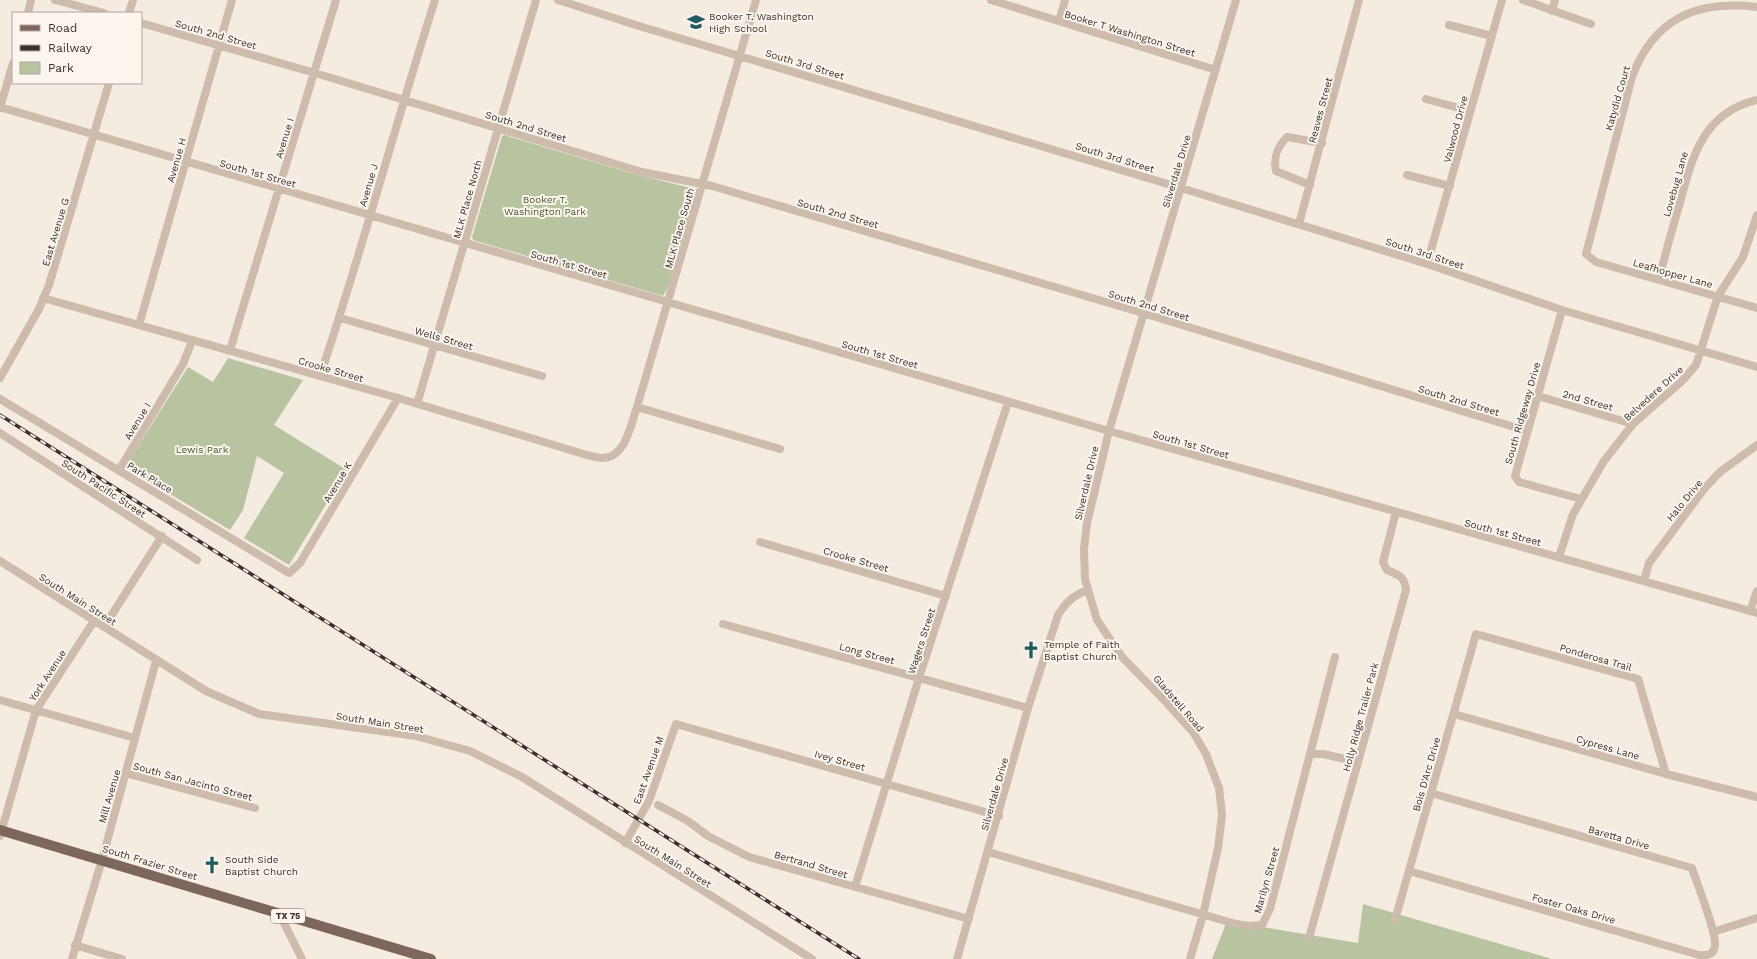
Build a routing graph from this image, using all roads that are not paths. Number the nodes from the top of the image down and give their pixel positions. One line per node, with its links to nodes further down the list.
1 (32, 0): 19 (street)
2 (55, 0): 20 (street)
3 (133, 0): 21 (street)
4 (232, 0): 27 (street, Avenue H)
5 (336, 0): 31 (street, Avenue I)
6 (435, 0): 33 (street, Avenue J)
7 (536, 0): 38 (street, MLK Place North)
8 (558, 0): 28 (street, South 3rd Street)
9 (756, 0): 28 (street, MLK Place South)
10 (991, 0): 22 (street, Booker T Washington Street)
11 (1065, 0): 22 (street)
12 (1236, 0): 30 (street, Silverdale Drive)
13 (1359, 0): 40 (street, Reaves Street)
14 (1502, 0): 26 (street, Valwood Drive)
15 (1523, 0): 18 (street)
16 (1555, 0): 18 (street)
17 (1757, 6): 52 (street, Katydid Court)
18 (1552, 11): 24 (street)
19 (28, 12)
20 (100, 12)
21 (129, 12)
22 (1059, 21): 30 (street, Booker T Washington Street)
23 (142, 23): 27 (street, South 2nd Street)
24 (1591, 24)
25 (1449, 25): 26 (street)
26 (1492, 36): 37 (street, Valwood Drive)
27 (219, 45): 31 (street, South 2nd Street); 41 (street, Avenue H)
28 (740, 55): 43 (street, MLK Place South); 46 (street, South 3rd Street)
29 (12, 66): 36 (street)
30 (1216, 70): 46 (street, Silverdale Drive)
31 (315, 73): 33 (street, South 2nd Street); 47 (street, Avenue I)
32 (109, 84): 39 (street, East Avenue G)
33 (403, 99): 38 (street, South 2nd Street); 48 (street, Avenue J)
34 (1426, 99): 37 (street)
35 (1757, 100): 54 (street, Lovebug Lane)
36 (0, 107): 39 (street, South 1st Street)
37 (1470, 110): 45 (street, Valwood Drive)
38 (498, 128): 43 (street, South 2nd Street); 51 (street, MLK Place North)
39 (94, 135): 41 (street, South 1st Street); 56 (street, East Avenue G)
40 (1322, 143): 44 (street, Reaves Street); 44 (street)
41 (186, 162): 47 (street, South 1st Street); 62 (street, Avenue H)
42 (1407, 174): 45 (street)
43 (702, 184): 57 (street, MLK Place South); 60 (street, South 2nd Street)
44 (1310, 185): 50 (street, Reaves Street)
45 (1450, 186): 53 (street, Valwood Drive)
46 (1181, 188): 50 (street, South 3rd Street); 60 (street, Silverdale Drive)
47 (279, 189): 48 (street, South 1st Street); 65 (street, Avenue I)
48 (370, 214): 51 (street, South 1st Street); 61 (street, Avenue J)
49 (1757, 215): 55 (street, Belvedere Drive)
50 (1299, 224): 53 (street, South 3rd Street)
51 (464, 244): 57 (street, South 1st Street); 64 (street, MLK Place North)
52 (1586, 254): 54 (street, Leafhopper Lane)
53 (1427, 264): 59 (street, South 3rd Street)
54 (1659, 279): 55 (street, Leafhopper Lane)
55 (1718, 296): 58 (street, Leafhopper Lane); 66 (street, Belvedere Drive)
56 (44, 298): 62 (street, Crooke Street); 70 (street, East Avenue G)
57 (667, 303): 74 (street, South 1st Street); 76 (street, MLK Place South)
58 (1757, 308)
59 (1562, 310): 66 (street, South 3rd Street); 71 (street, South Ridgeway Drive)
60 (1143, 314): 78 (street, Silverdale Drive); 79 (street, South 2nd Street)
61 (340, 318): 64 (street, Wells Street); 68 (street, Avenue J)
62 (139, 325): 63 (street, Crooke Street)
63 (192, 340): 65 (street, Crooke Street); 84 (street, Avenue I)
64 (434, 346): 69 (street, Wells Street); 75 (street, MLK Place North)
65 (230, 350): 68 (street, Crooke Street)
66 (1700, 350): 67 (street, South 3rd Street); 77 (street, Belvedere Drive)
67 (1757, 367)
68 (320, 376): 72 (street, Crooke Street)
69 (542, 376)
70 (0, 378)
71 (1538, 396): 77 (street, 2nd Street); 79 (street, South Ridgeway Drive)
72 (398, 398): 75 (street, Crooke Street); 92 (street, Avenue K)
73 (0, 399): 84 (street, Park Place)
74 (1008, 402): 78 (street, South 1st Street); 96 (street, Wagers Street)
75 (417, 404): 83 (street, Crooke Street)
76 (637, 407): 82 (street); 83 (street, MLK Place South)
77 (1633, 424): 85 (street, Belvedere Drive)
78 (1108, 431): 86 (street, South 1st Street); 94 (street, Silverdale Drive)
79 (1527, 431): 85 (street, South Ridgeway Drive)
80 (0, 433): 87 (street, South Pacific Street)
81 (1757, 445): 93 (street, Halo Drive)
82 (780, 449)
83 (612, 456)
84 (119, 470): 92 (street, Park Place)
85 (1581, 499): 89 (street, Belvedere Drive)
86 (1396, 512): 89 (street, South 1st Street); 112 (street, Holly Ridge Trailer Park)
87 (162, 536): 90 (street, South Pacific Street); 100 (street)
88 (760, 542): 96 (street, Crooke Street)
89 (1559, 557): 93 (street, South 1st Street)
90 (197, 560)
91 (0, 561): 98 (street, South Main Street)
92 (289, 573)
93 (1644, 581): 97 (street, South 1st Street)
94 (1088, 590): 106 (street, Silverdale Drive); 128 (street, Gladstell Road)
95 (1757, 591): 97 (street)
96 (946, 596): 104 (street, Wagers Street)
97 (1753, 612)
98 (94, 621): 100 (street, South Main Street); 107 (street, York Avenue)
99 (723, 624): 104 (street, Long Street)
100 (104, 627): 103 (street, South Main Street)
101 (1476, 634): 108 (street, Bois D'Arc Drive); 114 (street, Ponderosa Trail)
102 (1335, 657): 111 (street, Marilyn Street)
103 (156, 660): 110 (street, Mill Avenue); 122 (street, South Main Street)
104 (919, 678): 106 (street, Long Street); 115 (street, Wagers Street)
105 (0, 700): 107 (street)
106 (1028, 708): 120 (street, Silverdale Drive)
107 (36, 710): 110 (street); 121 (street, York Avenue)
108 (1454, 714): 114 (street, Cypress Lane); 116 (street, Bois D'Arc Drive)
109 (676, 724): 115 (street, Ivey Street); 122 (street, East Avenue M)
110 (135, 738): 113 (street, Mill Avenue)
111 (1311, 754): 112 (street); 128 (street, Marilyn Street)
112 (1358, 762): 133 (street, Holly Ridge Trailer Park)
113 (125, 773): 119 (street, South San Jacinto Street); 124 (street, Mill Avenue)
114 (1666, 774): 117 (street, Cypress Lane)
115 (888, 784): 120 (street, Ivey Street); 126 (street, Wagers Street)
116 (1431, 793): 125 (street, Bois D'Arc Drive); 132 (street, Baretta Drive)
117 (1757, 797)
118 (658, 805): 126 (street, Bertrand Street)
119 (255, 808)
120 (999, 816): 123 (street, Silverdale Drive)
121 (0, 832): 124 (main road, South Frazier Street / TX 75)
122 (625, 843): 139 (street, South Main Street)
123 (988, 852): 128 (street, Marilyn Street); 130 (street, Silverdale Drive)
124 (102, 860): 127 (main road, South Frazier Street / TX 75); 134 (street, Mill Avenue)
125 (1409, 871): 131 (street, Bois D'Arc Drive); 132 (street, Foster Oaks Drive)
126 (855, 887): 130 (street, Bertrand Street)
127 (279, 913): 137 (street); 138 (main road, South Frazier Street / TX 75)
128 (1203, 915): 141 (street, Gladstell Road)
129 (1757, 918): 132 (street)
130 (968, 919): 140 (street, Silverdale Drive)
131 (1395, 920)
132 (1713, 932)
133 (1309, 938)
134 (75, 945): 135 (street, Mill Avenue); 136 (street)
135 (72, 959)
136 (122, 959)
137 (302, 959)
138 (431, 959)
139 (812, 959)
140 (957, 959)
141 (1190, 959)

